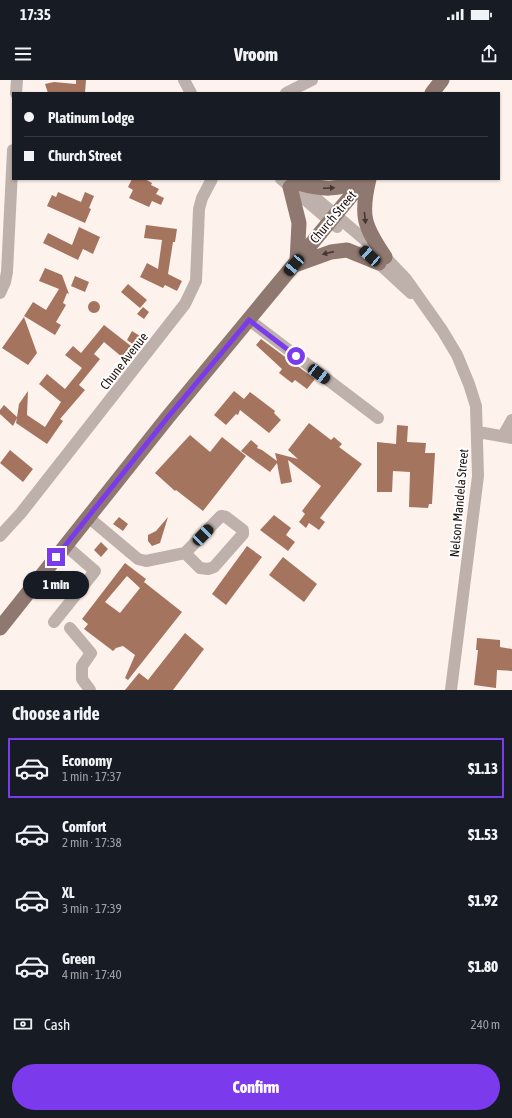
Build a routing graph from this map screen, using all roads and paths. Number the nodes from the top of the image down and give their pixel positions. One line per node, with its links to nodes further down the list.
1 (16, 80): 5 (street)
2 (184, 80): 6 (street)
3 (312, 80): 7 (street)
4 (442, 80): 8 (main road)
5 (16, 92)
6 (190, 92)
7 (288, 92)
8 (433, 92)
9 (12, 170): 18 (street)
10 (211, 180): 25 (street, Chune Avenue)
11 (357, 180): 14 (main road, one-way to 11)
12 (364, 180): 15 (main road, Church Street)
13 (369, 180): 16 (main road, one-way to 16)
14 (290, 182): 15 (street, Nelson Mandela Street); 17 (main road)
15 (332, 218): 16 (street, Nelson Mandela Street); 17 (main road, Church Street)
16 (382, 260): 17 (main road, one-way to 17); 22 (street, Nelson Mandela Street)
17 (296, 263): 19 (main road, Church Street)
18 (0, 293)
19 (249, 320): 20 (street); 24 (main road, Church Street)
20 (378, 418)
21 (512, 420): 23 (street)
22 (478, 432): 23 (street); 32 (street, Nelson Mandela Street)
23 (508, 437)
24 (88, 517): 26 (main road, Church Street); 27 (street)
25 (0, 536)
26 (65, 545): 28 (street); 29 (main road, Church Street)
27 (185, 553): 27 (street)
28 (54, 622)
29 (0, 628)
30 (70, 628): 31 (street)
31 (90, 690)
32 (451, 690)

